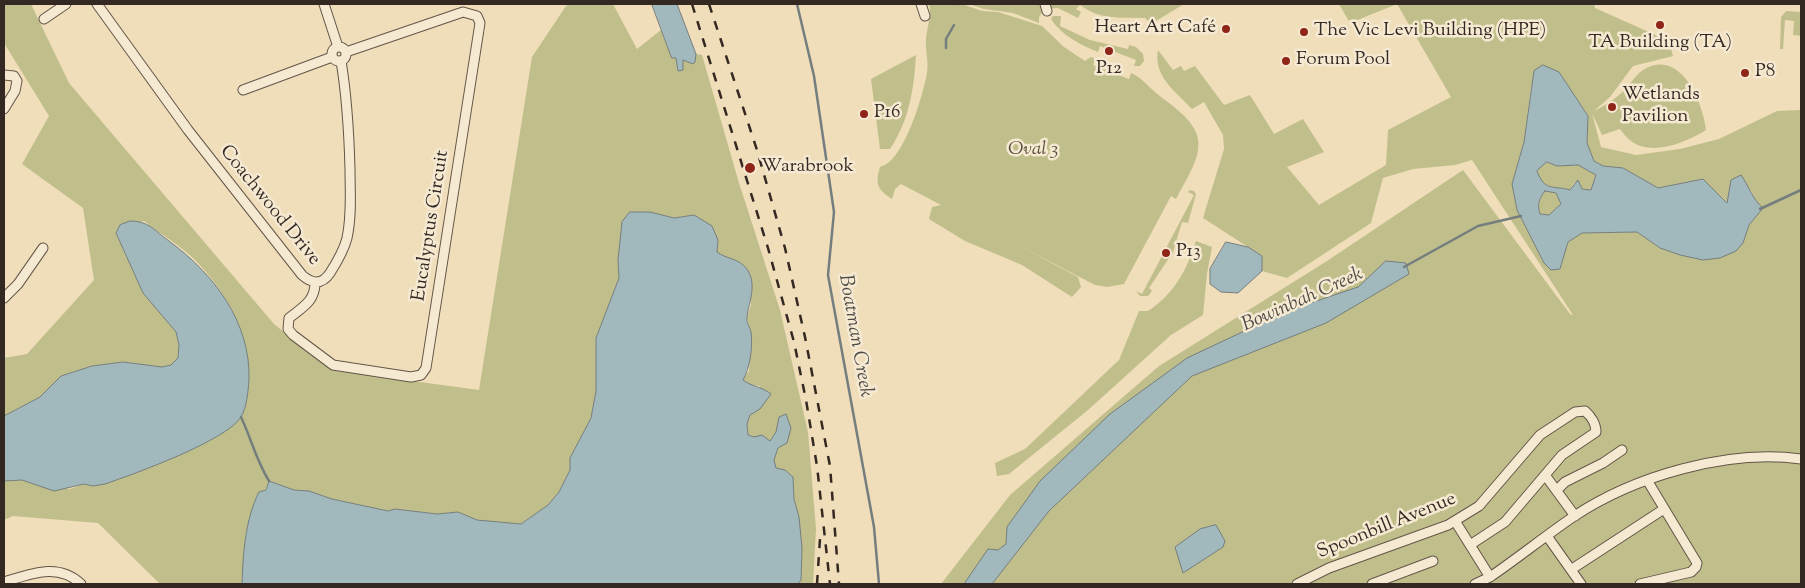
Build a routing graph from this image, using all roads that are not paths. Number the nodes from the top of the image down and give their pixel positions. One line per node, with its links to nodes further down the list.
1 (66, 4): 6 (street)
2 (97, 4): 13 (street, Coachwood Drive)
3 (324, 4): 7 (street)
4 (921, 4): 5 (street)
5 (925, 16)
6 (44, 19)
7 (342, 49): 8 (street); 8 (street); 13 (street, Eucalyptus Circuit)
8 (337, 59): 10 (street); 13 (street, Coachwood Drive)
9 (4, 75): 11 (street)
10 (243, 90)
11 (4, 109)
12 (43, 248): 14 (street)
13 (315, 283)
14 (4, 298)
15 (1622, 450): 19 (street)
16 (1801, 459): 18 (street)
17 (1545, 475): 19 (street); 22 (street, Spoonbill Avenue); 24 (street, Spoonbill Avenue)
18 (1647, 480): 20 (street); 21 (street)
19 (1558, 489): 21 (street)
20 (1664, 509): 26 (street); 34 (street)
21 (1575, 516): 23 (street)
22 (1455, 521): 24 (street); 30 (street, Spoonbill Avenue)
23 (1546, 536): 26 (street); 27 (street)
24 (1470, 545): 27 (street)
25 (1433, 561): 31 (street)
26 (1572, 569): 33 (street)
27 (1490, 577): 32 (street)
28 (4, 582): 29 (street)
29 (81, 584)
30 (1297, 584)
31 (1372, 584)
32 (1475, 584)
33 (1581, 584)
34 (1640, 584)

